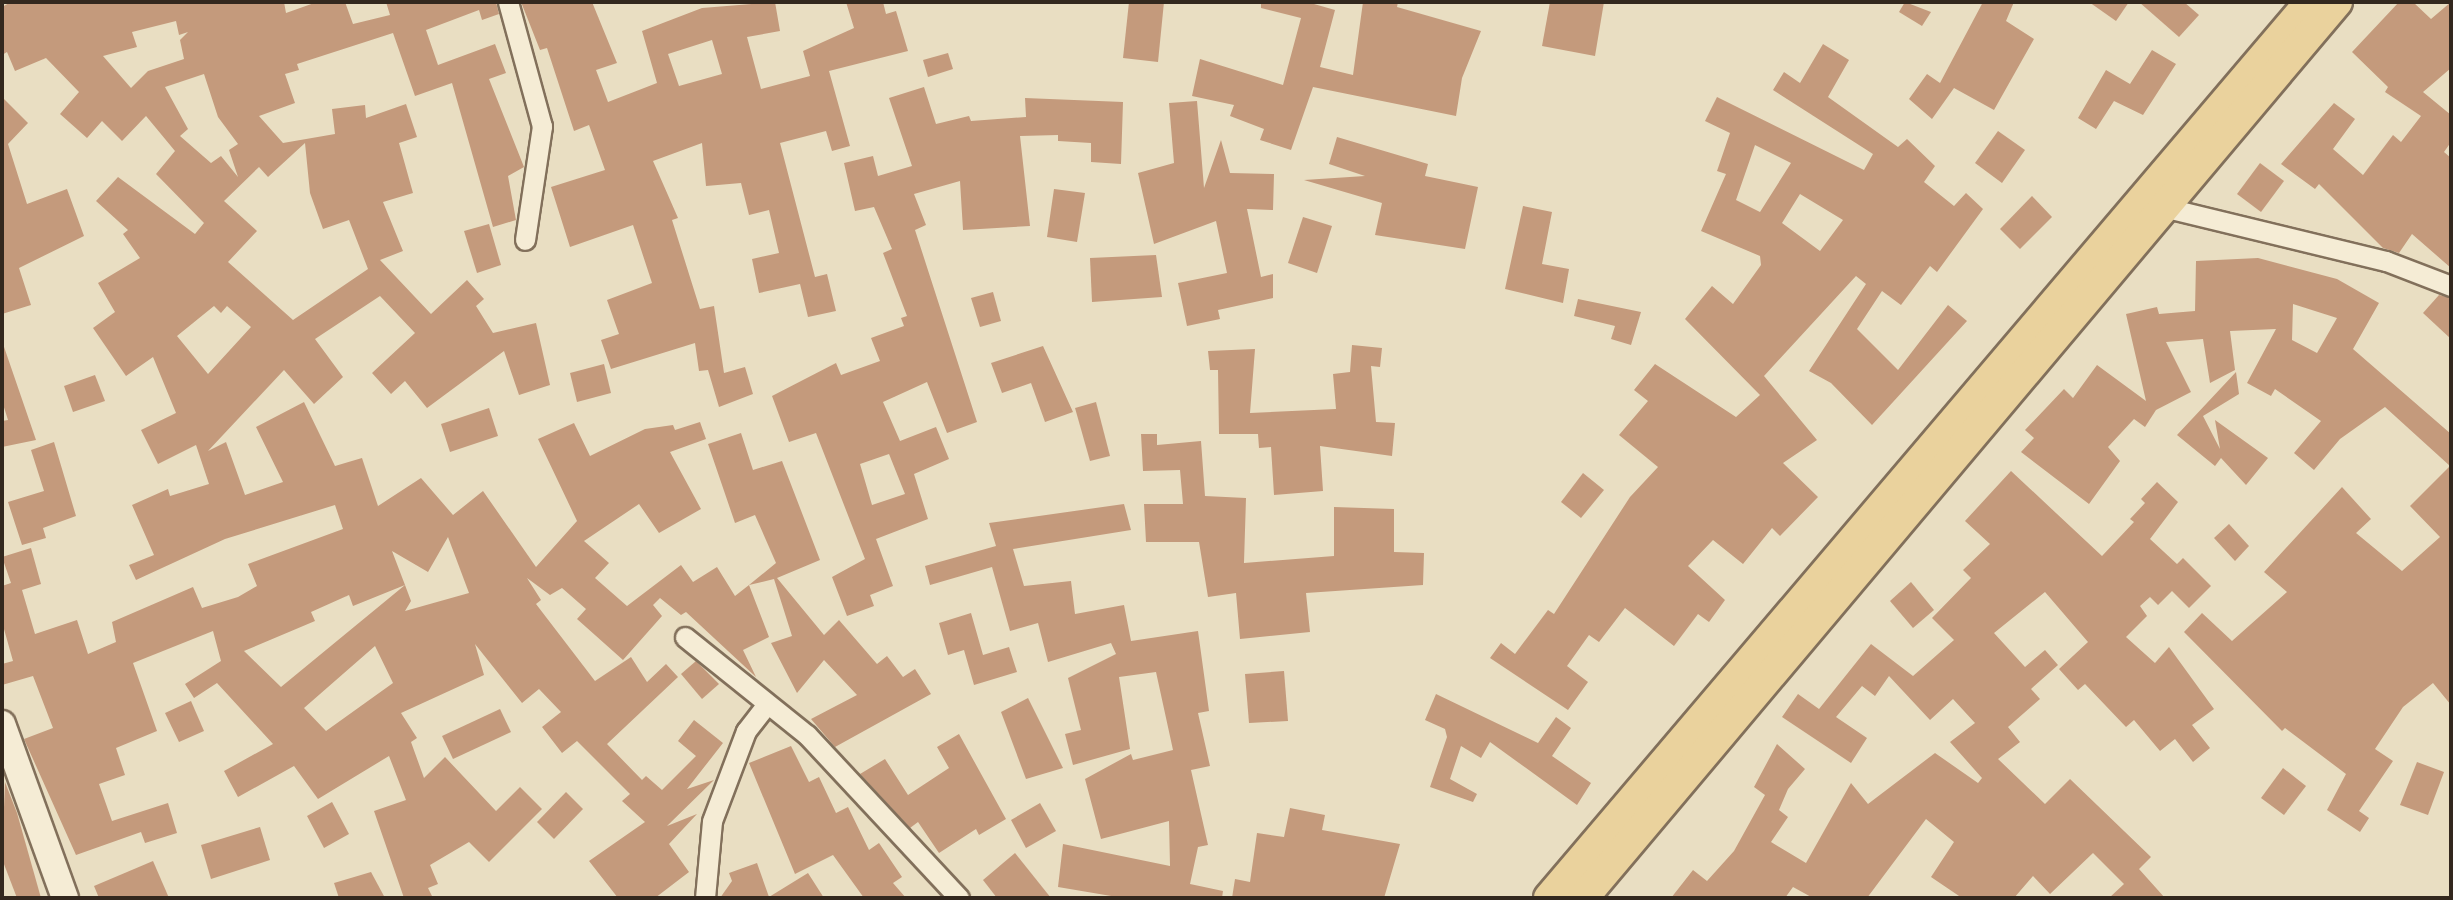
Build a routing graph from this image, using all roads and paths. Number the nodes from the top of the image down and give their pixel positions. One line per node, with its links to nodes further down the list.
1 (508, 2): 5 (street)
2 (2310, 2): 13 (main road)
3 (2337, 2): 4 (main road)
4 (2166, 208): 6 (street); 14 (main road)
5 (525, 240)
6 (2451, 286)
7 (684, 637): 8 (street)
8 (766, 704): 11 (street); 12 (street)
9 (2, 724): 10 (street)
10 (65, 898)
11 (705, 898)
12 (959, 898)
13 (1549, 898)
14 (1583, 898)

